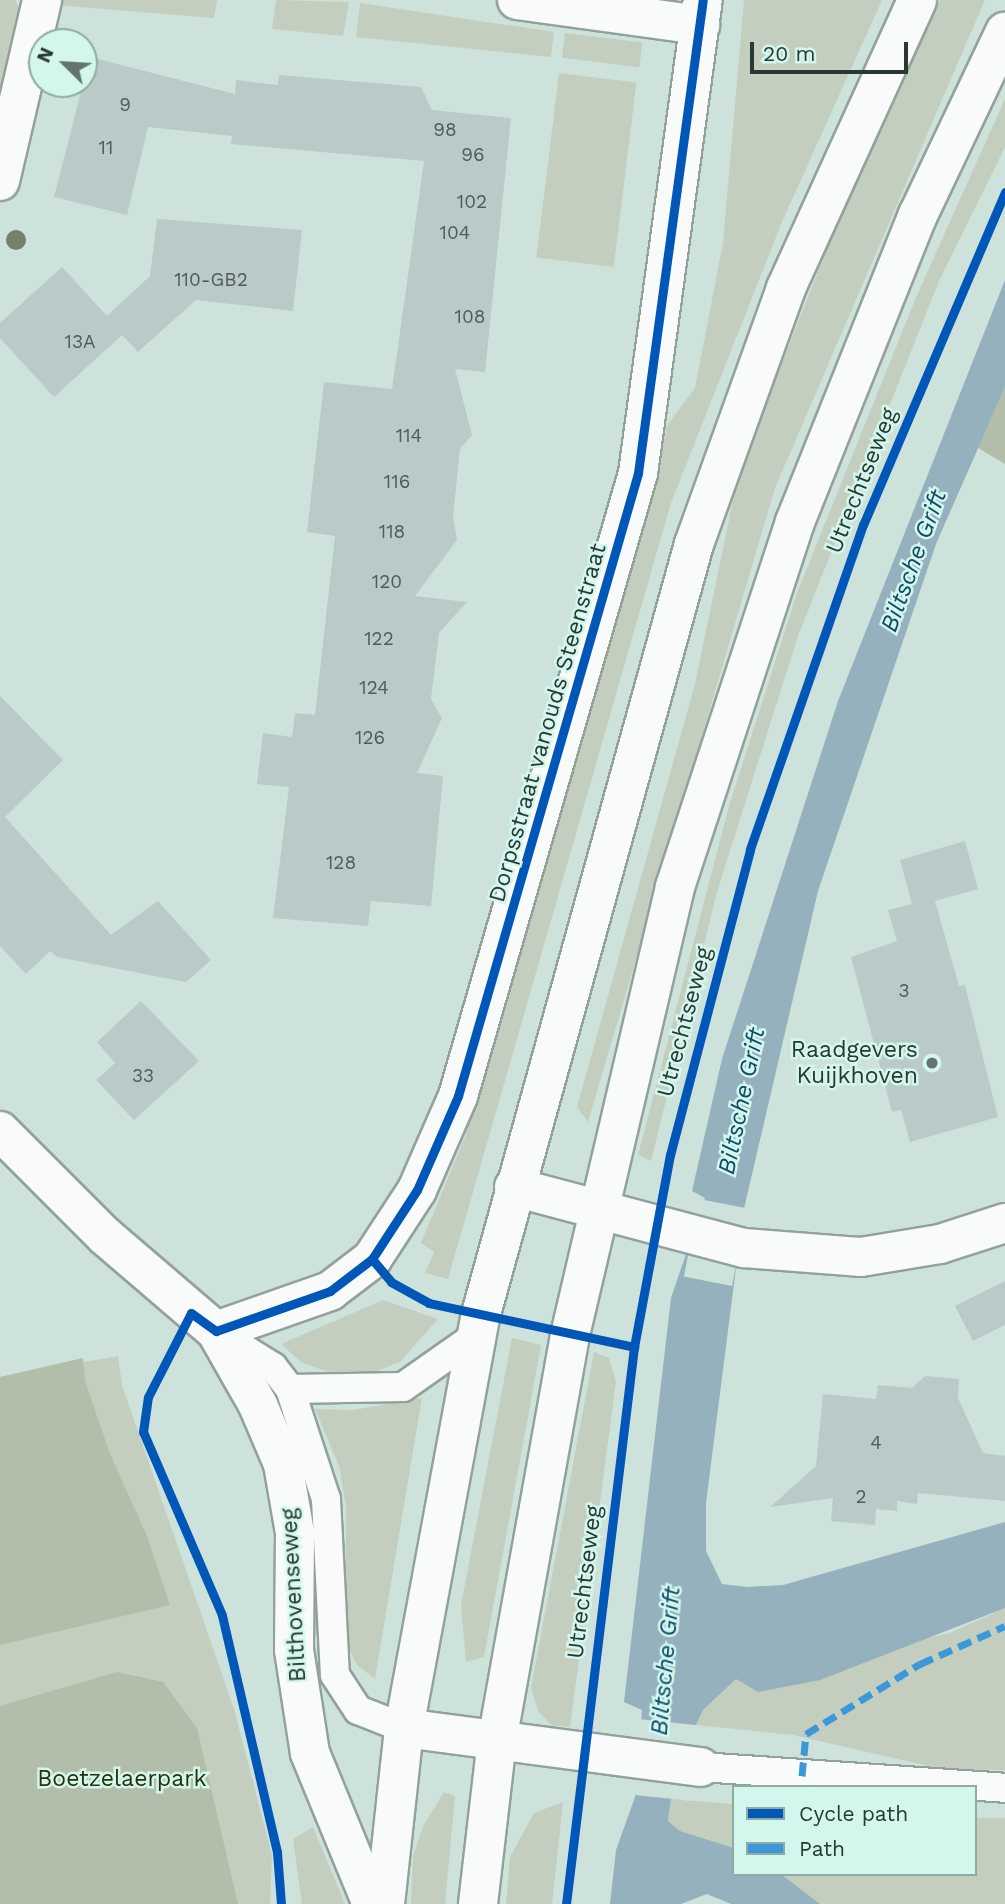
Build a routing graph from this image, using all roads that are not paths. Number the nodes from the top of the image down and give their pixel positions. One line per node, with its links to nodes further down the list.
1 (42, 0): 6 (main road)
2 (517, 0): 4 (main road)
3 (917, 0): 8 (main road)
4 (701, 13): 11 (main road, Dorpsstraat vanouds Steenstraat)
5 (1005, 32): 9 (main road, Utrechtseweg)
6 (0, 181)
7 (0, 1132): 11 (main road, Bilthovenseweg)
8 (514, 1187): 9 (main road); 12 (main road)
9 (598, 1209): 10 (main road); 15 (main road, Utrechtseweg)
10 (1005, 1223)
11 (216, 1331): 13 (lane, Bilthovenseweg); 20 (main road, Bilthovenseweg)
12 (477, 1335): 13 (lane); 14 (main road)
13 (290, 1389): 14 (lane, Bilthovenseweg)
14 (404, 1728): 15 (main road); 21 (main road)
15 (497, 1741): 16 (main road); 22 (main road, Utrechtseweg)
16 (700, 1767): 17 (lane)
17 (974, 1785)
18 (977, 1785): 19 (lane)
19 (1005, 1787)
20 (372, 1904)
21 (385, 1904)
22 (478, 1904)

